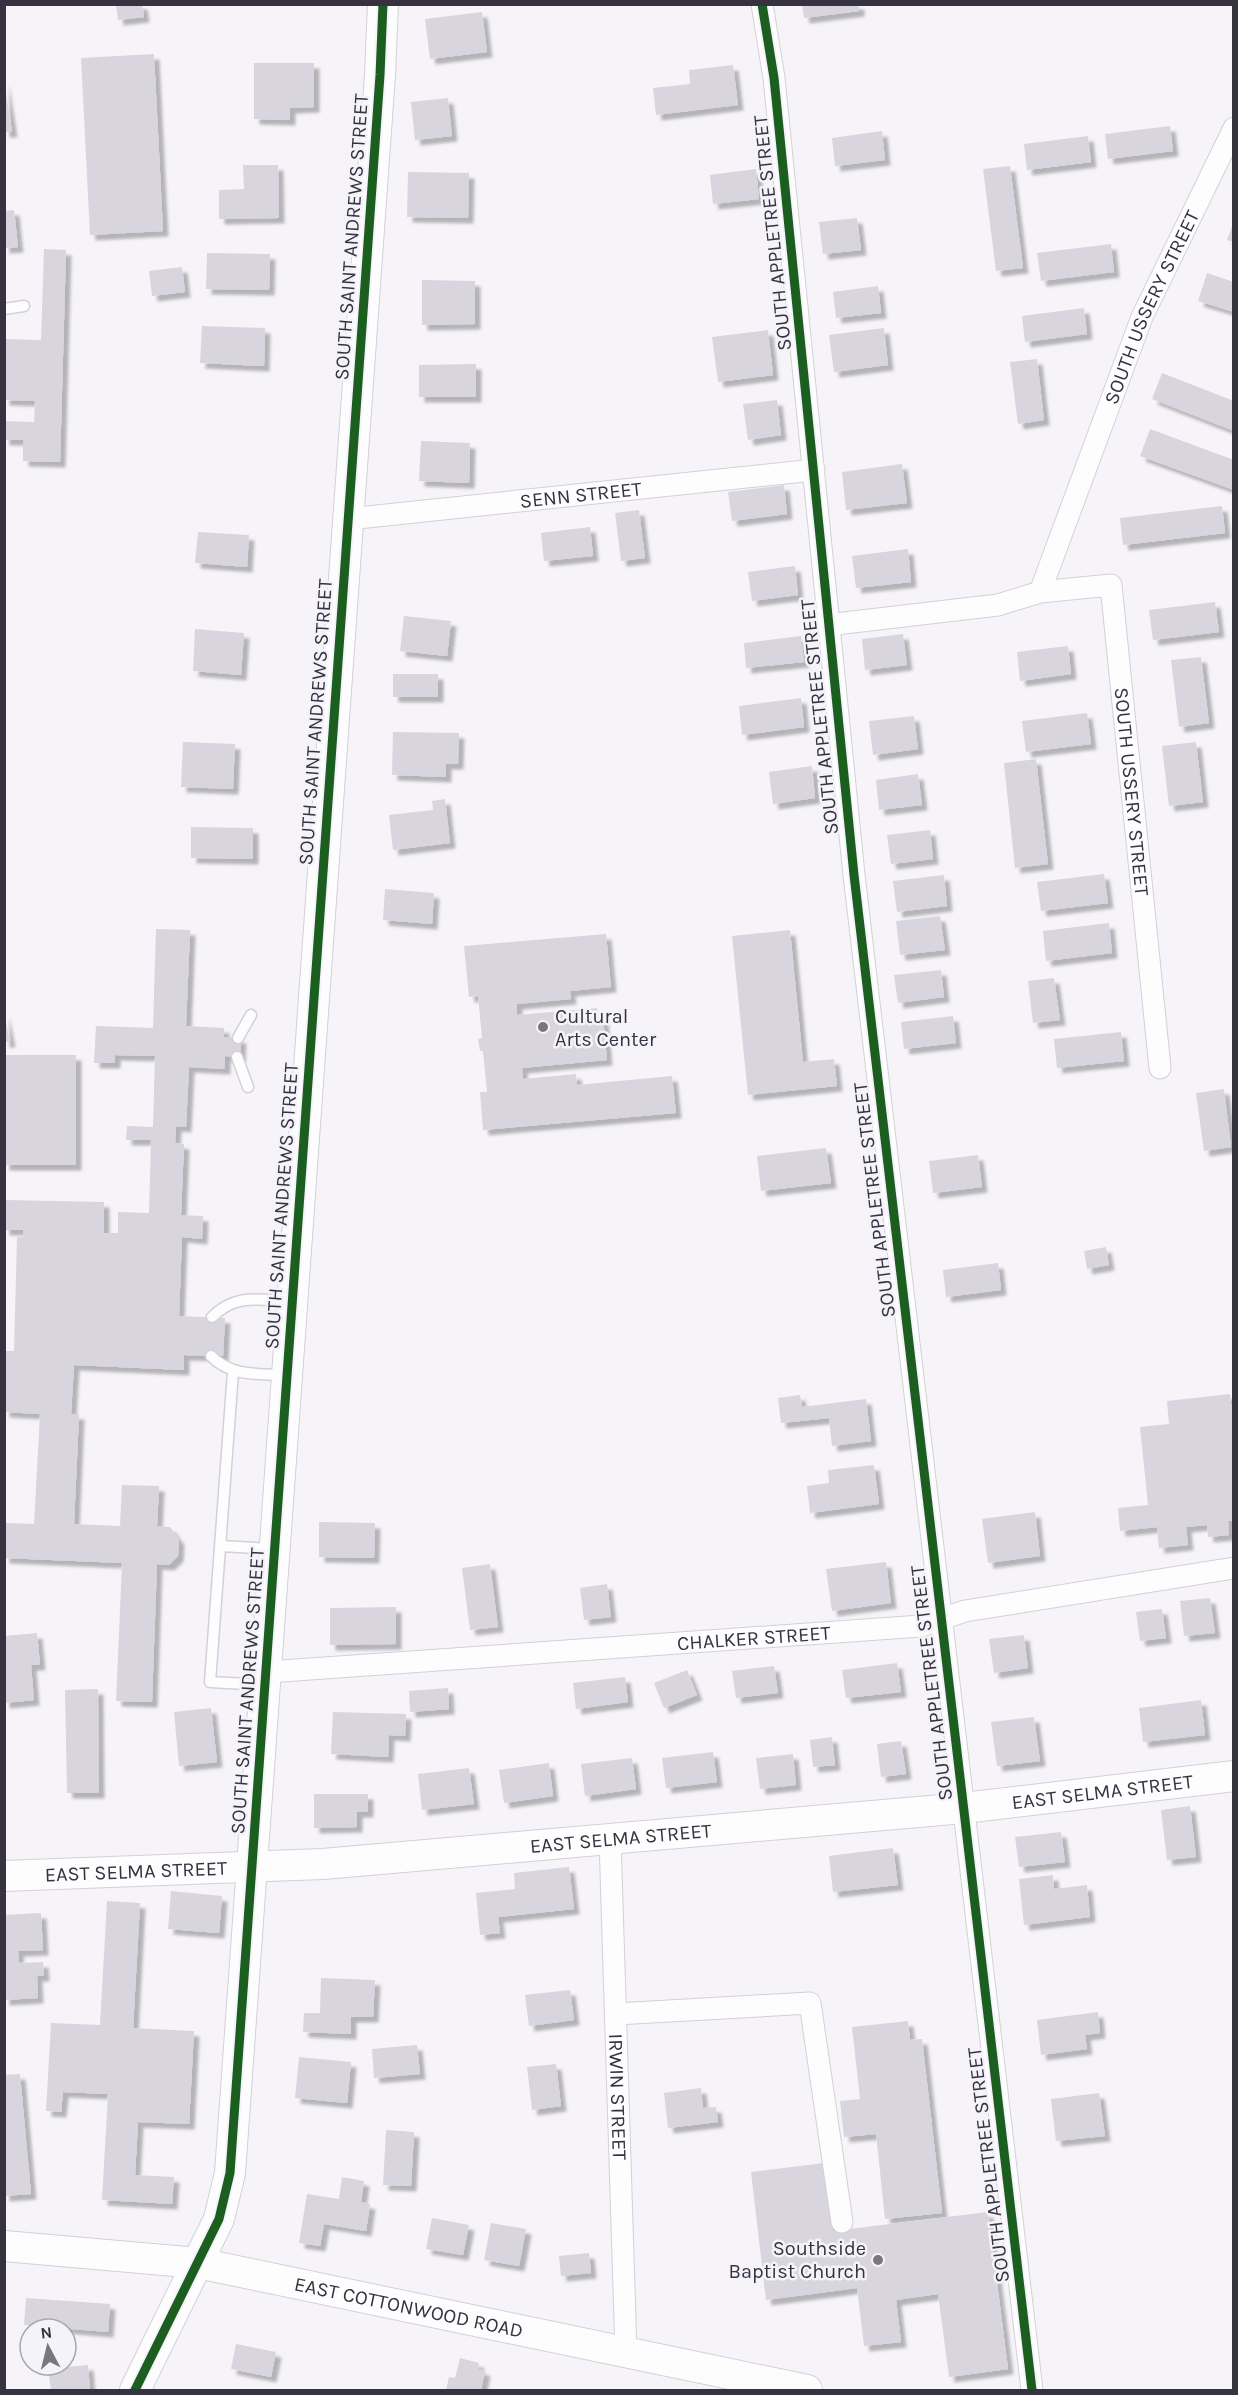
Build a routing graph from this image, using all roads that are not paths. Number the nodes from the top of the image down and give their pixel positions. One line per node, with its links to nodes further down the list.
1 (383, 4): 7 (street, SOUTH SAINT ANDREWS STREET)
2 (762, 4): 6 (street, SOUTH APPLETREE STREET)
3 (1233, 128): 8 (street, SOUTH USSERY STREET)
4 (24, 306): 5 (lane)
5 (4, 309)
6 (814, 470): 7 (street, SENN STREET); 9 (street, SOUTH APPLETREE STREET)
7 (348, 519): 15 (street, SOUTH SAINT ANDREWS STREET)
8 (1040, 592): 9 (street, SOUTH USSERY STREET); 13 (street, SOUTH USSERY STREET)
9 (827, 625): 23 (street, SOUTH APPLETREE STREET)
10 (251, 1015): 11 (lane)
11 (238, 1038)
12 (237, 1057): 14 (lane)
13 (1160, 1068)
14 (248, 1087)
15 (292, 1301): 16 (lane); 19 (street, SOUTH SAINT ANDREWS STREET)
16 (212, 1317)
17 (211, 1356): 18 (lane)
18 (232, 1372): 19 (lane); 20 (lane)
19 (287, 1376): 21 (street, SOUTH SAINT ANDREWS STREET)
20 (221, 1546): 21 (lane); 24 (lane)
21 (275, 1550): 24 (street, SOUTH SAINT ANDREWS STREET)
22 (1233, 1568): 23 (street, CHALKER STREET)
23 (942, 1619): 24 (street, CHALKER STREET); 26 (street, SOUTH APPLETREE STREET)
24 (266, 1678): 28 (street, SOUTH SAINT ANDREWS STREET)
25 (1233, 1776): 26 (street, EAST SELMA STREET)
26 (964, 1808): 27 (street, EAST SELMA STREET); 37 (street, SOUTH APPLETREE STREET)
27 (610, 1839): 28 (street, EAST SELMA STREET); 30 (street, IRWIN STREET)
28 (253, 1867): 29 (street, EAST SELMA STREET); 33 (street, SOUTH SAINT ANDREWS STREET)
29 (4, 1876)
30 (616, 2014): 31 (street); 34 (street, IRWIN STREET)
31 (842, 2222)
32 (4, 2246): 33 (street, EAST COTTONWOOD ROAD)
33 (198, 2263): 34 (street, EAST COTTONWOOD ROAD); 35 (street, SOUTH SAINT ANDREWS STREET)
34 (626, 2353): 36 (street, EAST COTTONWOOD ROAD)
35 (135, 2391)
36 (807, 2391)
37 (1032, 2391)

